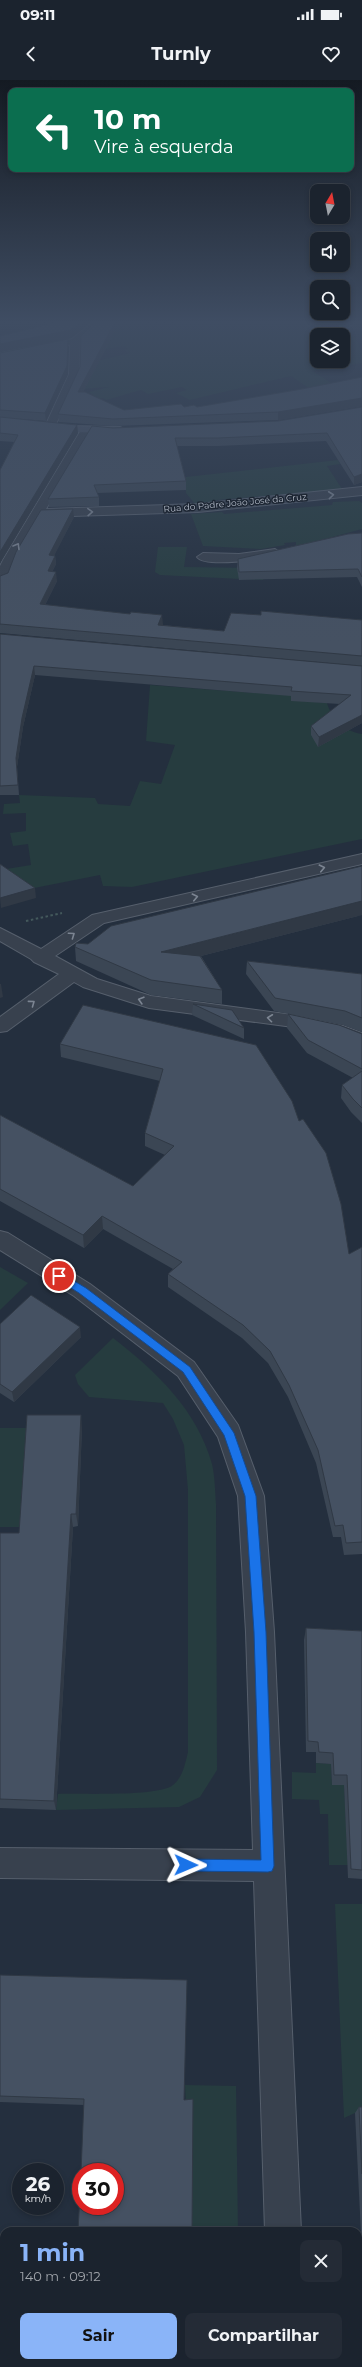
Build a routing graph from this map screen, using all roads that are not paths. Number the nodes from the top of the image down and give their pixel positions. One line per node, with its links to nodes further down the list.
1 (68, 429): 2 (street)
2 (87, 430): 3 (street); 5 (street)
3 (128, 430)
4 (362, 492): 5 (street, Rua do Padre João José da Cruz, one-way to 4)
5 (37, 514): 8 (street, one-way to 5)
6 (284, 552): 7 (street)
7 (203, 557)
8 (0, 581)
9 (362, 859): 11 (street, one-way to 9)
10 (6, 937): 11 (street)
11 (40, 958): 12 (street)
12 (72, 974): 13 (street, one-way to 12); 14 (street, one-way to 12)
13 (0, 1026)
14 (362, 1040)
15 (0, 1240): 17 (street)
16 (0, 1863): 17 (street)
17 (268, 1866): 18 (street)
18 (283, 2227)

